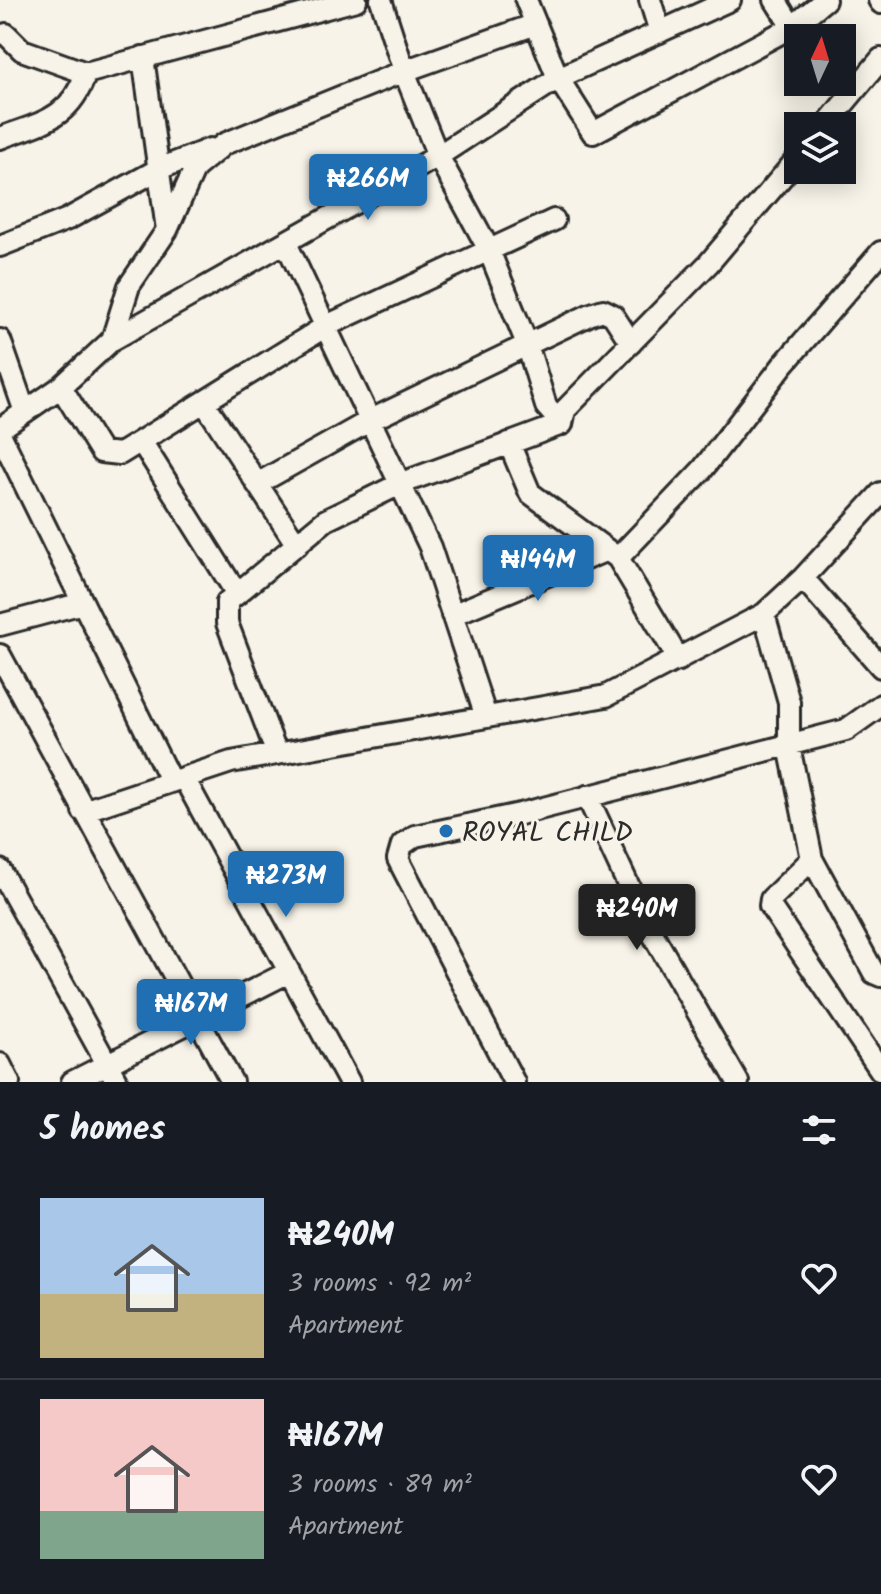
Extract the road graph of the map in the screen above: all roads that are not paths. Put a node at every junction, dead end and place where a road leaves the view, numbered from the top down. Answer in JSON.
{"nodes":[{"id":1,"x":356,"y":0,"type":"edge"},
{"id":2,"x":381,"y":0,"type":"edge"},
{"id":3,"x":526,"y":0,"type":"edge"},
{"id":4,"x":650,"y":0,"type":"edge"},
{"id":5,"x":730,"y":0,"type":"edge"},
{"id":6,"x":775,"y":0,"type":"edge"},
{"id":7,"x":825,"y":0,"type":"edge"},
{"id":8,"x":536,"y":24,"type":"junction"},
{"id":9,"x":790,"y":24,"type":"edge"},
{"id":10,"x":796,"y":24,"type":"edge"},
{"id":11,"x":2,"y":29,"type":"edge"},
{"id":12,"x":784,"y":31,"type":"edge"},
{"id":13,"x":660,"y":32,"type":"junction"},
{"id":14,"x":143,"y":57,"type":"junction"},
{"id":15,"x":881,"y":59,"type":"edge"},
{"id":16,"x":404,"y":71,"type":"junction"},
{"id":17,"x":86,"y":73,"type":"junction"},
{"id":18,"x":558,"y":78,"type":"junction"},
{"id":19,"x":837,"y":112,"type":"edge"},
{"id":20,"x":0,"y":138,"type":"edge"},
{"id":21,"x":224,"y":144,"type":"junction"},
{"id":22,"x":438,"y":156,"type":"junction"},
{"id":23,"x":159,"y":169,"type":"junction"},
{"id":24,"x":784,"y":175,"type":"edge"},
{"id":25,"x":554,"y":220,"type":"dead end"},
{"id":26,"x":167,"y":230,"type":"junction"},
{"id":27,"x":286,"y":243,"type":"junction"},
{"id":28,"x":0,"y":246,"type":"edge"},
{"id":29,"x":488,"y":248,"type":"junction"},
{"id":30,"x":881,"y":252,"type":"edge"},
{"id":31,"x":326,"y":326,"type":"junction"},
{"id":32,"x":0,"y":340,"type":"edge"},
{"id":33,"x":112,"y":340,"type":"junction"},
{"id":34,"x":631,"y":343,"type":"junction"},
{"id":35,"x":527,"y":344,"type":"junction"},
{"id":36,"x":61,"y":387,"type":"junction"},
{"id":37,"x":204,"y":402,"type":"junction"},
{"id":38,"x":25,"y":412,"type":"junction"},
{"id":39,"x":371,"y":420,"type":"junction"},
{"id":40,"x":562,"y":424,"type":"junction"},
{"id":41,"x":0,"y":432,"type":"edge"},
{"id":42,"x":141,"y":441,"type":"junction"},
{"id":43,"x":509,"y":443,"type":"junction"},
{"id":44,"x":402,"y":483,"type":"junction"},
{"id":45,"x":257,"y":484,"type":"junction"},
{"id":46,"x":881,"y":493,"type":"edge"},
{"id":47,"x":297,"y":545,"type":"junction"},
{"id":48,"x":613,"y":554,"type":"junction"},
{"id":49,"x":803,"y":578,"type":"junction"},
{"id":50,"x":237,"y":594,"type":"junction"},
{"id":51,"x":83,"y":603,"type":"junction"},
{"id":52,"x":764,"y":614,"type":"junction"},
{"id":53,"x":452,"y":615,"type":"junction"},
{"id":54,"x":0,"y":625,"type":"edge"},
{"id":55,"x":0,"y":655,"type":"edge"},
{"id":56,"x":679,"y":660,"type":"junction"},
{"id":57,"x":881,"y":667,"type":"edge"},
{"id":58,"x":881,"y":705,"type":"edge"},
{"id":59,"x":486,"y":717,"type":"junction"},
{"id":60,"x":789,"y":746,"type":"junction"},
{"id":61,"x":277,"y":754,"type":"junction"},
{"id":62,"x":177,"y":780,"type":"junction"},
{"id":63,"x":587,"y":796,"type":"junction"},
{"id":64,"x":83,"y":811,"type":"junction"},
{"id":65,"x":812,"y":859,"type":"junction"},
{"id":66,"x":0,"y":870,"type":"edge"},
{"id":67,"x":289,"y":972,"type":"junction"},
{"id":68,"x":881,"y":976,"type":"edge"},
{"id":69,"x":197,"y":1019,"type":"junction"},
{"id":70,"x":0,"y":1064,"type":"edge"},
{"id":71,"x":881,"y":1071,"type":"edge"},
{"id":72,"x":112,"y":1073,"type":"edge"},
{"id":73,"x":9,"y":1082,"type":"edge"},
{"id":74,"x":72,"y":1082,"type":"edge"},
{"id":75,"x":232,"y":1082,"type":"edge"},
{"id":76,"x":349,"y":1082,"type":"edge"},
{"id":77,"x":514,"y":1082,"type":"edge"},
{"id":78,"x":738,"y":1082,"type":"edge"}],
"edges":[{"from":1,"to":14,"type":"street"},
{"from":2,"to":16,"type":"street"},
{"from":3,"to":8,"type":"street"},
{"from":4,"to":13,"type":"street"},
{"from":5,"to":13,"type":"street"},
{"from":6,"to":9,"type":"street"},
{"from":7,"to":10,"type":"street"},
{"from":8,"to":16,"type":"street"},
{"from":8,"to":18,"type":"street"},
{"from":11,"to":17,"type":"street"},
{"from":12,"to":18,"type":"street"},
{"from":13,"to":18,"type":"street"},
{"from":14,"to":17,"type":"street"},
{"from":14,"to":23,"type":"street"},
{"from":15,"to":19,"type":"street"},
{"from":16,"to":21,"type":"street"},
{"from":16,"to":22,"type":"street"},
{"from":17,"to":20,"type":"street"},
{"from":18,"to":22,"type":"street"},
{"from":21,"to":23,"type":"street"},
{"from":21,"to":26,"type":"street"},
{"from":22,"to":27,"type":"street"},
{"from":22,"to":29,"type":"street"},
{"from":23,"to":26,"type":"street"},
{"from":23,"to":28,"type":"street"},
{"from":24,"to":34,"type":"street"},
{"from":25,"to":29,"type":"street"},
{"from":26,"to":33,"type":"street"},
{"from":27,"to":31,"type":"street"},
{"from":27,"to":33,"type":"street"},
{"from":29,"to":31,"type":"street"},
{"from":29,"to":35,"type":"street"},
{"from":30,"to":48,"type":"street"},
{"from":31,"to":37,"type":"street"},
{"from":31,"to":39,"type":"street"},
{"from":32,"to":38,"type":"street"},
{"from":33,"to":36,"type":"street"},
{"from":34,"to":35,"type":"street"},
{"from":34,"to":40,"type":"street"},
{"from":35,"to":39,"type":"street"},
{"from":35,"to":40,"type":"street"},
{"from":36,"to":38,"type":"street"},
{"from":36,"to":42,"type":"street"},
{"from":37,"to":42,"type":"street"},
{"from":37,"to":45,"type":"street"},
{"from":38,"to":41,"type":"street"},
{"from":39,"to":44,"type":"street"},
{"from":39,"to":45,"type":"street"},
{"from":40,"to":43,"type":"street"},
{"from":41,"to":51,"type":"street"},
{"from":42,"to":50,"type":"street"},
{"from":43,"to":44,"type":"street"},
{"from":43,"to":48,"type":"street"},
{"from":44,"to":47,"type":"street"},
{"from":44,"to":53,"type":"street"},
{"from":45,"to":47,"type":"street"},
{"from":46,"to":49,"type":"street"},
{"from":47,"to":50,"type":"street"},
{"from":48,"to":53,"type":"street"},
{"from":48,"to":56,"type":"street"},
{"from":49,"to":52,"type":"street"},
{"from":49,"to":57,"type":"street"},
{"from":50,"to":61,"type":"street"},
{"from":51,"to":54,"type":"street"},
{"from":51,"to":62,"type":"street"},
{"from":52,"to":56,"type":"street"},
{"from":52,"to":60,"type":"street"},
{"from":53,"to":59,"type":"street"},
{"from":55,"to":64,"type":"street"},
{"from":56,"to":59,"type":"street"},
{"from":58,"to":60,"type":"street"},
{"from":59,"to":61,"type":"street"},
{"from":60,"to":63,"type":"street"},
{"from":60,"to":65,"type":"street"},
{"from":61,"to":62,"type":"street"},
{"from":62,"to":64,"type":"street"},
{"from":62,"to":67,"type":"street"},
{"from":63,"to":77,"type":"street"},
{"from":63,"to":78,"type":"street"},
{"from":64,"to":69,"type":"street"},
{"from":65,"to":68,"type":"street"},
{"from":65,"to":71,"type":"street"},
{"from":66,"to":72,"type":"street"},
{"from":67,"to":69,"type":"street"},
{"from":67,"to":76,"type":"street"},
{"from":69,"to":72,"type":"street"},
{"from":69,"to":75,"type":"street"},
{"from":70,"to":73,"type":"street"},
{"from":72,"to":74,"type":"street"}]}
